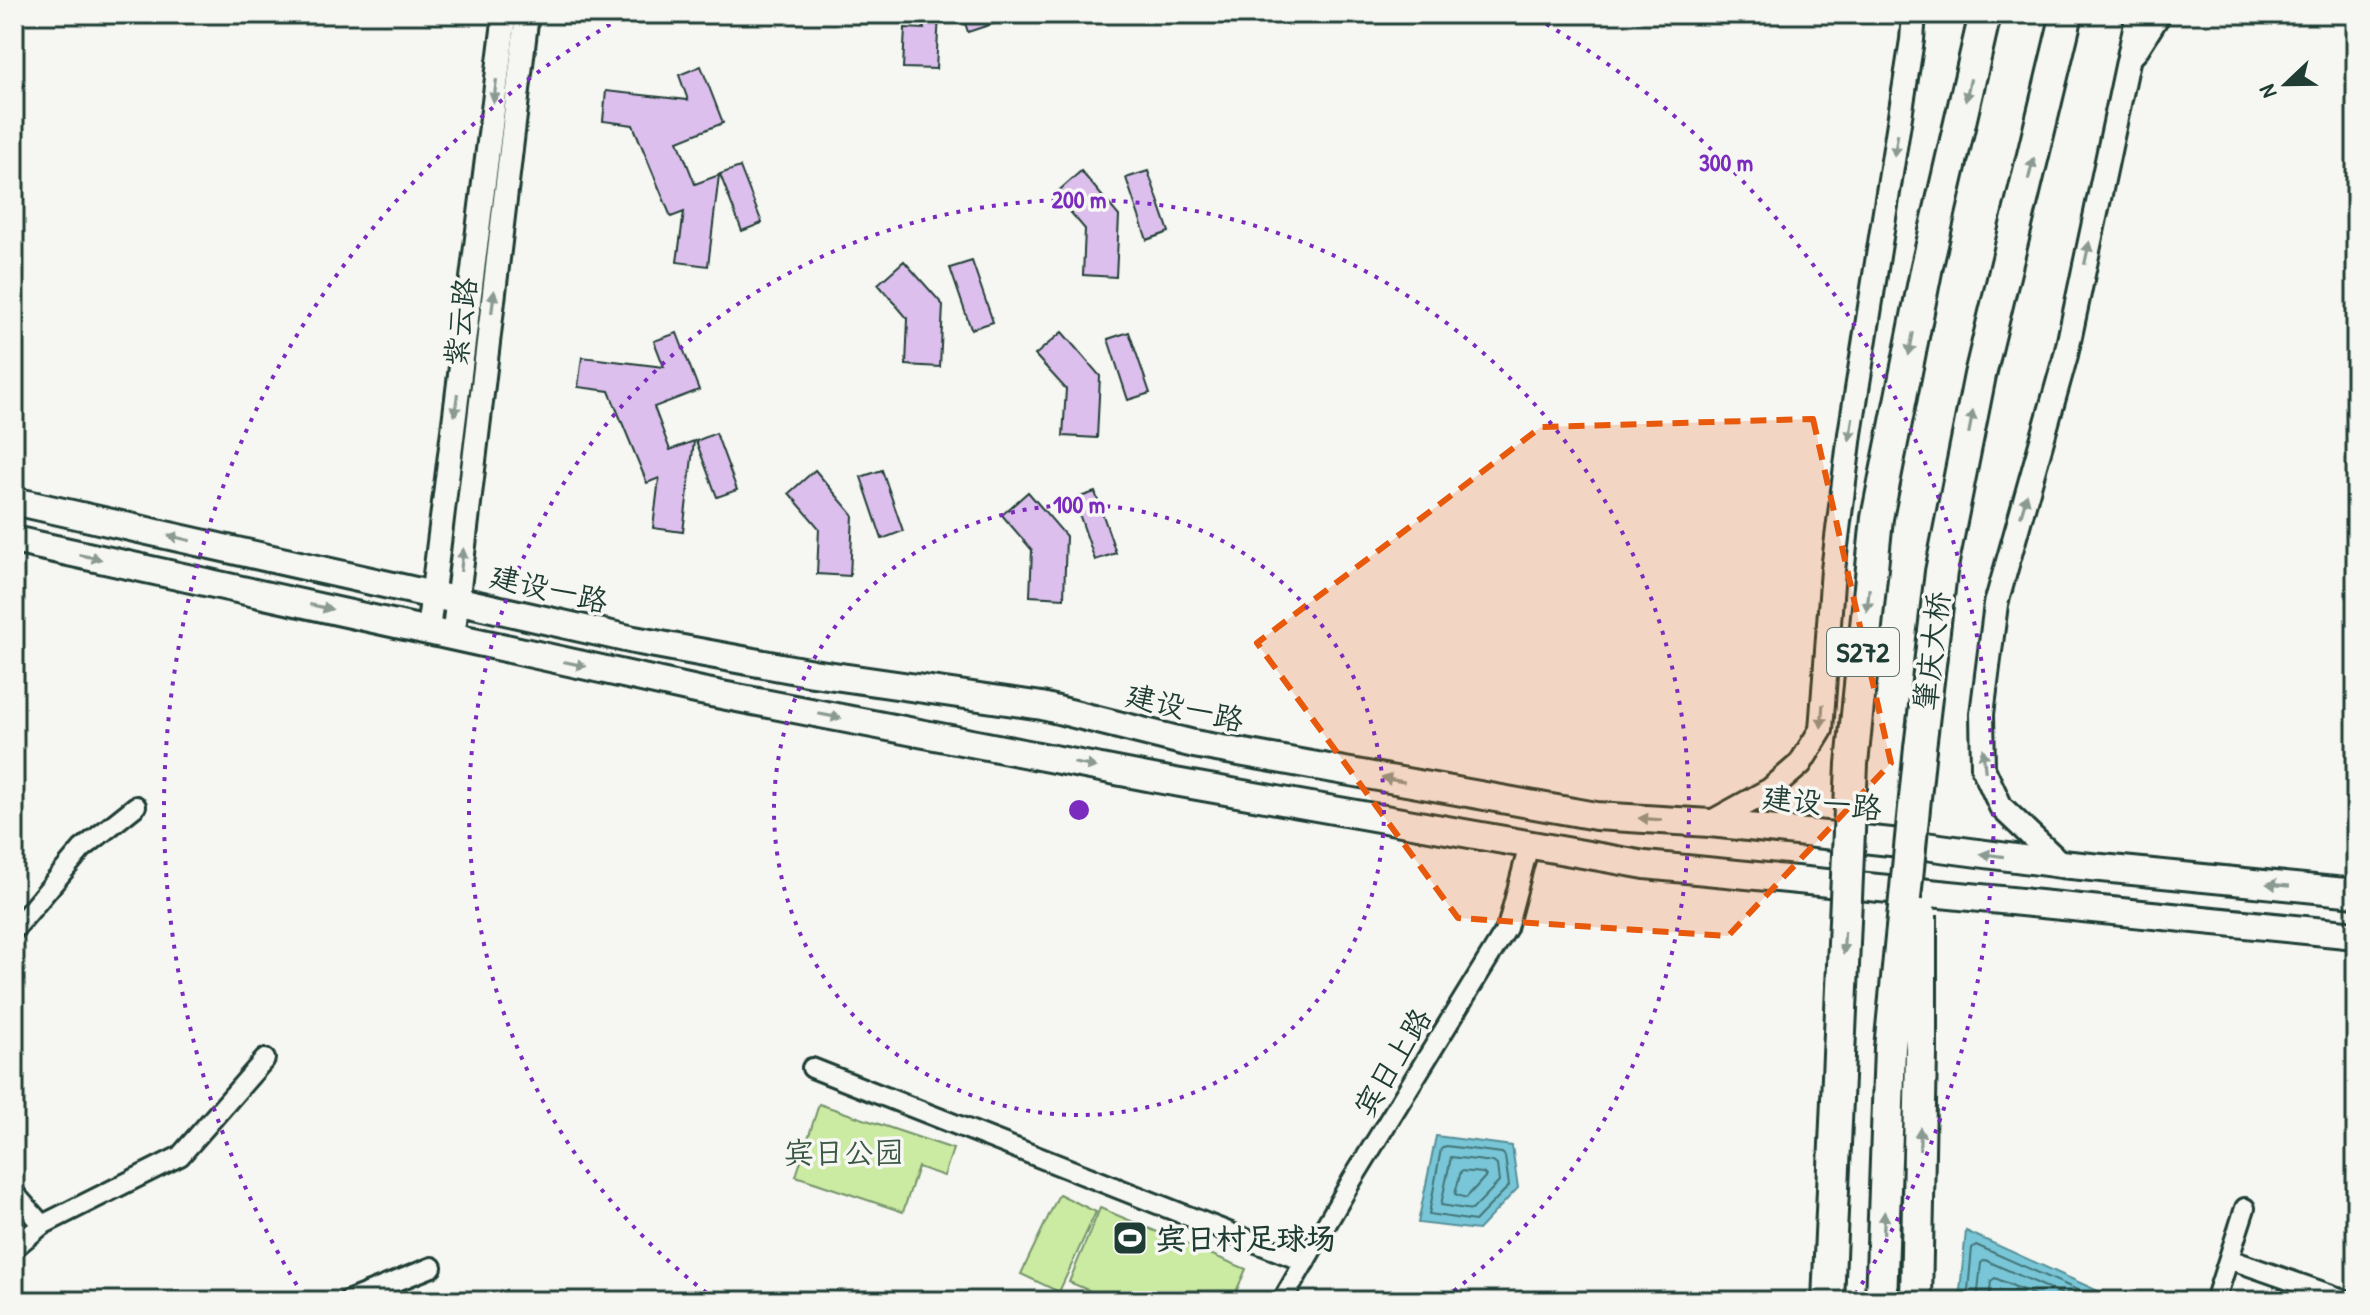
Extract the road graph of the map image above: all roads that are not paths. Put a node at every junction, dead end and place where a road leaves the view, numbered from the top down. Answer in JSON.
{"nodes":[{"id":1,"x":505,"y":14,"type":"edge"},
{"id":2,"x":527,"y":14,"type":"edge"},
{"id":3,"x":1914,"y":14,"type":"edge"},
{"id":4,"x":1922,"y":14,"type":"edge"},
{"id":5,"x":1985,"y":14,"type":"edge"},
{"id":6,"x":2067,"y":14,"type":"edge"},
{"id":7,"x":2138,"y":14,"type":"edge"},
{"id":8,"x":2159,"y":14,"type":"edge"},
{"id":9,"x":1912,"y":40,"type":"junction"},
{"id":10,"x":2126,"y":67,"type":"junction"},
{"id":11,"x":14,"y":501,"type":"edge"},
{"id":12,"x":14,"y":540,"type":"edge"},
{"id":13,"x":255,"y":555,"type":"junction"},
{"id":14,"x":245,"y":591,"type":"junction"},
{"id":15,"x":445,"y":598,"type":"junction"},
{"id":16,"x":440,"y":634,"type":"junction"},
{"id":17,"x":1920,"y":748,"type":"junction"},
{"id":18,"x":136,"y":806,"type":"dead end"},
{"id":19,"x":1710,"y":823,"type":"junction"},
{"id":20,"x":1529,"y":845,"type":"junction"},
{"id":21,"x":2061,"y":864,"type":"junction"},
{"id":22,"x":2356,"y":893,"type":"edge"},
{"id":23,"x":14,"y":930,"type":"edge"},
{"id":24,"x":2356,"y":935,"type":"edge"},
{"id":25,"x":265,"y":1059,"type":"dead end"},
{"id":26,"x":812,"y":1068,"type":"dead end"},
{"id":27,"x":14,"y":1193,"type":"edge"},
{"id":28,"x":2245,"y":1208,"type":"dead end"},
{"id":29,"x":42,"y":1225,"type":"junction"},
{"id":30,"x":14,"y":1248,"type":"edge"},
{"id":31,"x":2229,"y":1259,"type":"junction"},
{"id":32,"x":1305,"y":1262,"type":"junction"},
{"id":33,"x":432,"y":1267,"type":"dead end"},
{"id":34,"x":347,"y":1301,"type":"edge"},
{"id":35,"x":1282,"y":1301,"type":"edge"},
{"id":36,"x":1828,"y":1301,"type":"edge"},
{"id":37,"x":1881,"y":1301,"type":"edge"},
{"id":38,"x":1916,"y":1301,"type":"edge"},
{"id":39,"x":2215,"y":1301,"type":"edge"},
{"id":40,"x":2349,"y":1301,"type":"edge"}],
"edges":[{"from":1,"to":15,"type":"street","name":"紫云路","one_way":true},
{"from":15,"to":2,"type":"street","name":"紫云路","one_way":true},
{"from":3,"to":9,"type":"street"},
{"from":4,"to":9,"type":"street"},
{"from":5,"to":36,"type":"main road","number":"S272","one_way":true,"bridge":true},
{"from":17,"to":6,"type":"main road","name":"肇庆大桥","number":"S272","one_way":true},
{"from":7,"to":10,"type":"street"},
{"from":8,"to":10,"type":"street"},
{"from":9,"to":19,"type":"street","one_way":true},
{"from":21,"to":10,"type":"street","one_way":true},
{"from":13,"to":11,"type":"main road","name":"建设一路","one_way":true},
{"from":12,"to":14,"type":"main road","one_way":true},
{"from":13,"to":14,"type":"street"},
{"from":13,"to":15,"type":"main road","name":"建设一路"},
{"from":14,"to":16,"type":"main road","one_way":true},
{"from":15,"to":16,"type":"street","name":"紫云路"},
{"from":19,"to":15,"type":"main road","name":"建设一路","one_way":true},
{"from":16,"to":20,"type":"main road","one_way":true},
{"from":37,"to":17,"type":"main road","name":"肇庆大桥","number":"S272","one_way":true,"bridge":true},
{"from":38,"to":17,"type":"main road","one_way":true,"bridge":true},
{"from":18,"to":23,"type":"street"},
{"from":21,"to":19,"type":"main road","name":"建设一路","one_way":true},
{"from":20,"to":24,"type":"main road"},
{"from":20,"to":32,"type":"street","name":"宾日上路"},
{"from":22,"to":21,"type":"main road","name":"建设一路","one_way":true},
{"from":25,"to":29,"type":"street"},
{"from":26,"to":32,"type":"street"},
{"from":27,"to":29,"type":"street"},
{"from":28,"to":31,"type":"street"},
{"from":29,"to":30,"type":"street"},
{"from":31,"to":39,"type":"street"},
{"from":31,"to":40,"type":"street"},
{"from":32,"to":35,"type":"street","name":"宾日上路"},
{"from":33,"to":34,"type":"street"}]}
